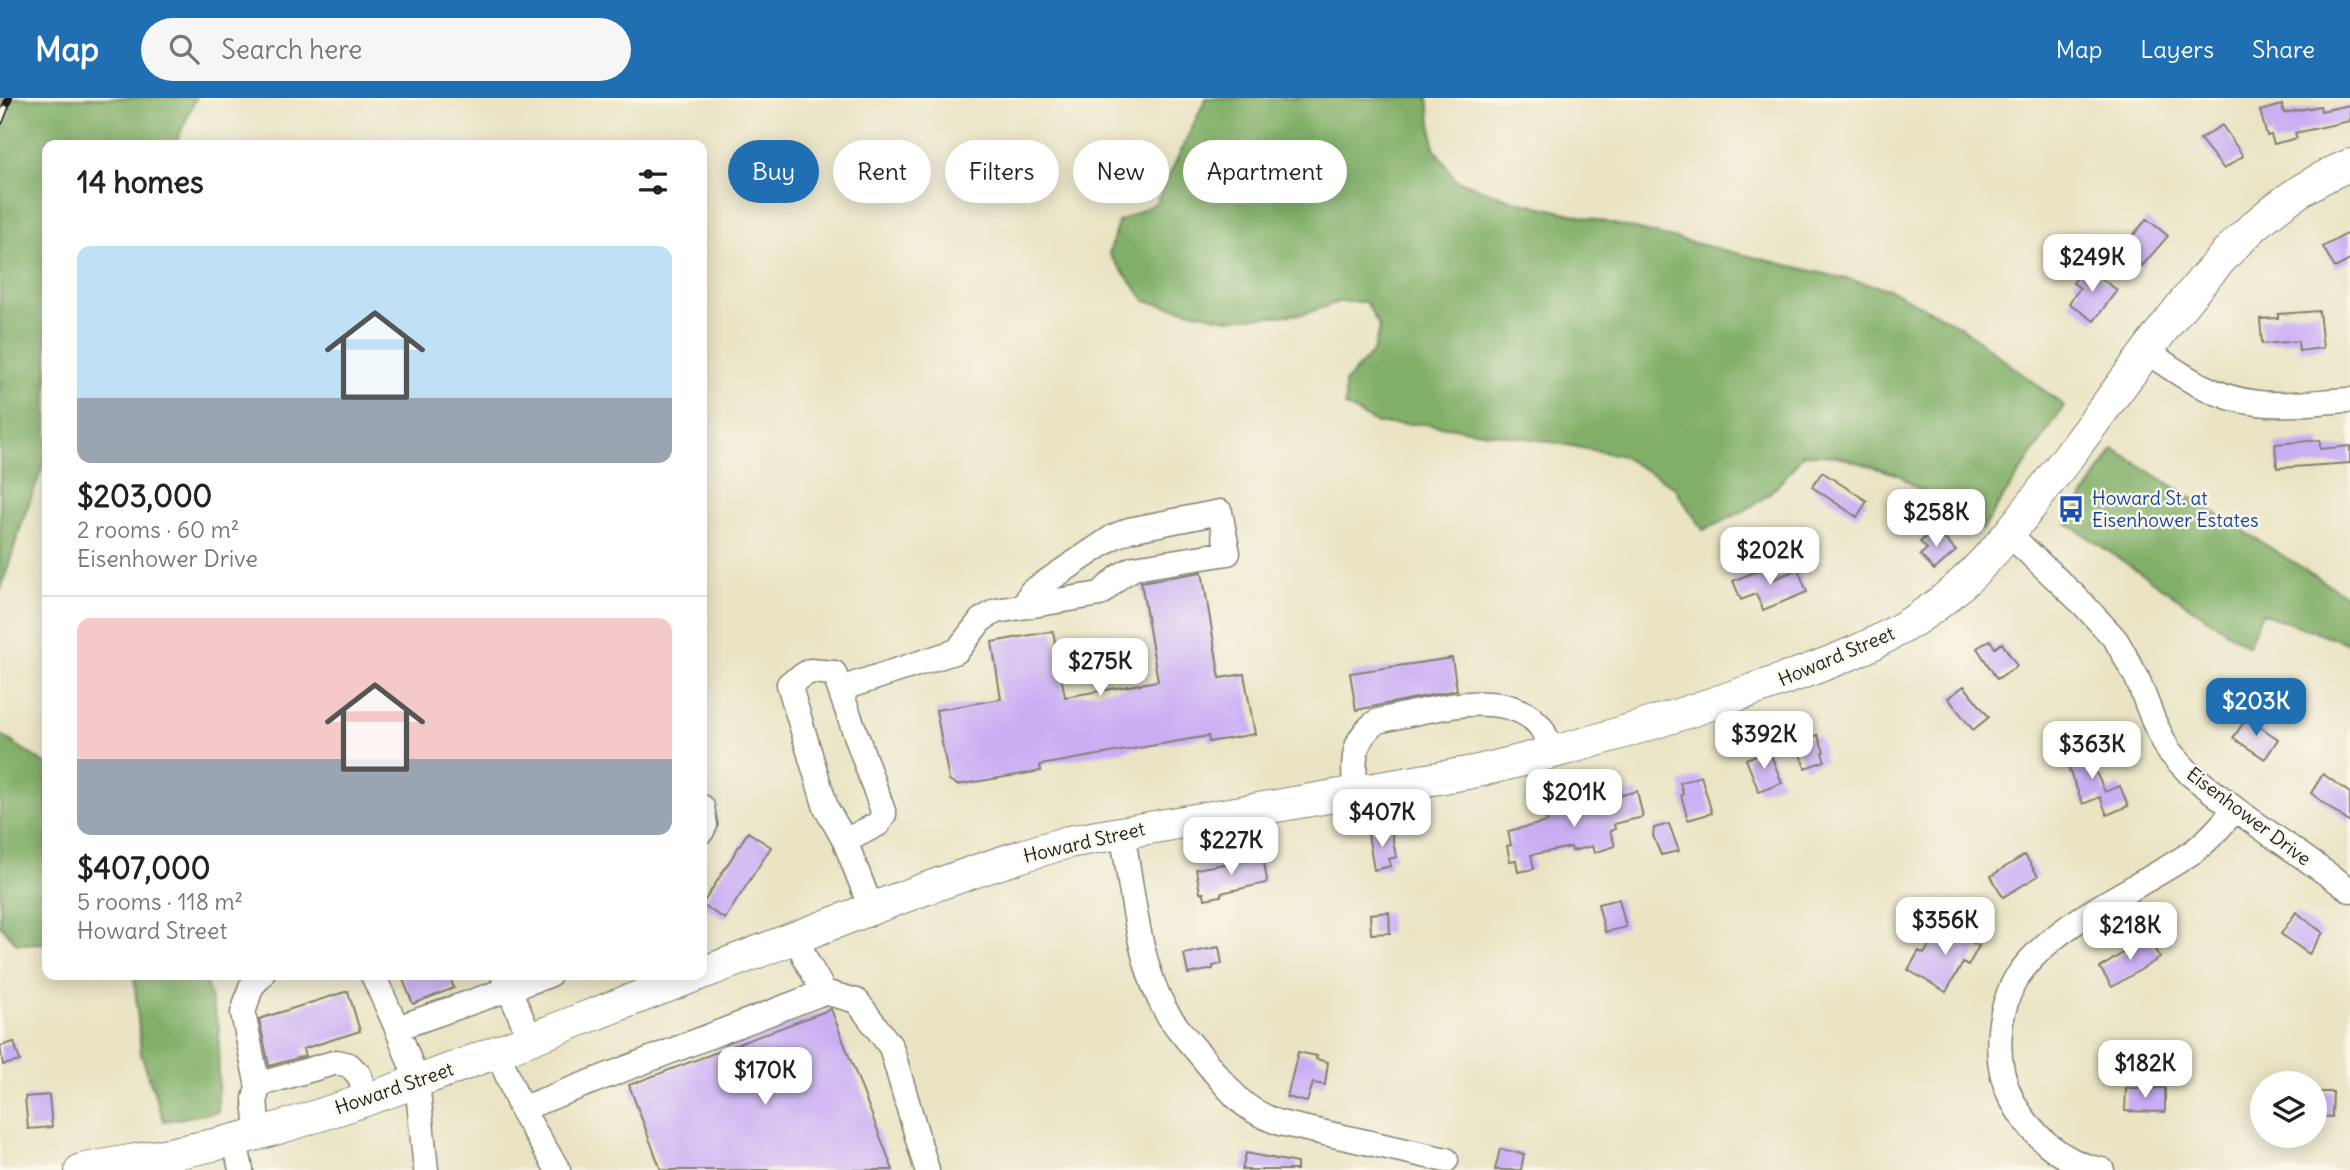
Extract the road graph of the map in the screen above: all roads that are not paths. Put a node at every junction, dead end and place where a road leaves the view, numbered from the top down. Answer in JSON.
{"nodes":[{"id":1,"x":2348,"y":166,"type":"edge"},
{"id":2,"x":2147,"y":351,"type":"junction"},
{"id":3,"x":2350,"y":400,"type":"edge"},
{"id":4,"x":2009,"y":534,"type":"junction"},
{"id":5,"x":1112,"y":537,"type":"junction"},
{"id":6,"x":1120,"y":576,"type":"junction"},
{"id":7,"x":1025,"y":606,"type":"junction"},
{"id":8,"x":841,"y":689,"type":"junction"},
{"id":9,"x":1554,"y":754,"type":"junction"},
{"id":10,"x":1355,"y":792,"type":"junction"},
{"id":11,"x":2235,"y":810,"type":"junction"},
{"id":12,"x":1122,"y":831,"type":"junction"},
{"id":13,"x":845,"y":841,"type":"junction"},
{"id":14,"x":2350,"y":890,"type":"edge"},
{"id":15,"x":871,"y":908,"type":"junction"},
{"id":16,"x":797,"y":937,"type":"junction"},
{"id":17,"x":707,"y":970,"type":"edge"},
{"id":18,"x":258,"y":980,"type":"edge"},
{"id":19,"x":375,"y":980,"type":"edge"},
{"id":20,"x":668,"y":980,"type":"edge"},
{"id":21,"x":506,"y":982,"type":"edge"},
{"id":22,"x":648,"y":984,"type":"edge"},
{"id":23,"x":824,"y":992,"type":"junction"},
{"id":24,"x":397,"y":1028,"type":"junction"},
{"id":25,"x":530,"y":1038,"type":"junction"},
{"id":26,"x":496,"y":1050,"type":"junction"},
{"id":27,"x":417,"y":1081,"type":"junction"},
{"id":28,"x":258,"y":1087,"type":"junction"},
{"id":29,"x":367,"y":1098,"type":"junction"},
{"id":30,"x":521,"y":1109,"type":"junction"},
{"id":31,"x":245,"y":1148,"type":"edge"},
{"id":32,"x":1446,"y":1160,"type":"dead end"},
{"id":33,"x":81,"y":1170,"type":"edge"},
{"id":34,"x":426,"y":1170,"type":"edge"},
{"id":35,"x":558,"y":1170,"type":"edge"},
{"id":36,"x":927,"y":1170,"type":"edge"},
{"id":37,"x":2102,"y":1170,"type":"edge"}],
"edges":[{"from":1,"to":2,"type":"main road","name":"Howard Street"},
{"from":2,"to":3,"type":"street"},
{"from":2,"to":4,"type":"main road","name":"Howard Street"},
{"from":4,"to":9,"type":"main road","name":"Howard Street"},
{"from":4,"to":11,"type":"street","name":"Eisenhower Drive"},
{"from":5,"to":6,"type":"street"},
{"from":5,"to":6,"type":"street"},
{"from":5,"to":7,"type":"street"},
{"from":6,"to":7,"type":"street"},
{"from":7,"to":8,"type":"street"},
{"from":8,"to":13,"type":"street"},
{"from":8,"to":13,"type":"street"},
{"from":9,"to":10,"type":"main road","name":"Howard Street"},
{"from":9,"to":10,"type":"street"},
{"from":10,"to":12,"type":"main road","name":"Howard Street"},
{"from":11,"to":14,"type":"street","name":"Eisenhower Drive"},
{"from":11,"to":37,"type":"street"},
{"from":12,"to":15,"type":"main road","name":"Howard Street"},
{"from":12,"to":32,"type":"street"},
{"from":13,"to":15,"type":"street"},
{"from":15,"to":16,"type":"main road","name":"Howard Street"},
{"from":16,"to":17,"type":"main road","name":"Howard Street"},
{"from":16,"to":23,"type":"street"},
{"from":18,"to":28,"type":"street"},
{"from":19,"to":24,"type":"street"},
{"from":20,"to":22,"type":"main road","name":"Howard Street"},
{"from":21,"to":24,"type":"street"},
{"from":21,"to":25,"type":"street"},
{"from":22,"to":25,"type":"main road","name":"Howard Street"},
{"from":23,"to":30,"type":"street"},
{"from":23,"to":36,"type":"street"},
{"from":24,"to":27,"type":"street"},
{"from":25,"to":26,"type":"main road","name":"Howard Street"},
{"from":26,"to":27,"type":"main road","name":"Howard Street"},
{"from":26,"to":30,"type":"street"},
{"from":27,"to":29,"type":"main road","name":"Howard Street"},
{"from":27,"to":34,"type":"street"},
{"from":28,"to":29,"type":"street"},
{"from":28,"to":31,"type":"street"},
{"from":29,"to":31,"type":"main road","name":"Howard Street"},
{"from":30,"to":35,"type":"street"},
{"from":31,"to":33,"type":"main road","name":"Howard Street"}]}
